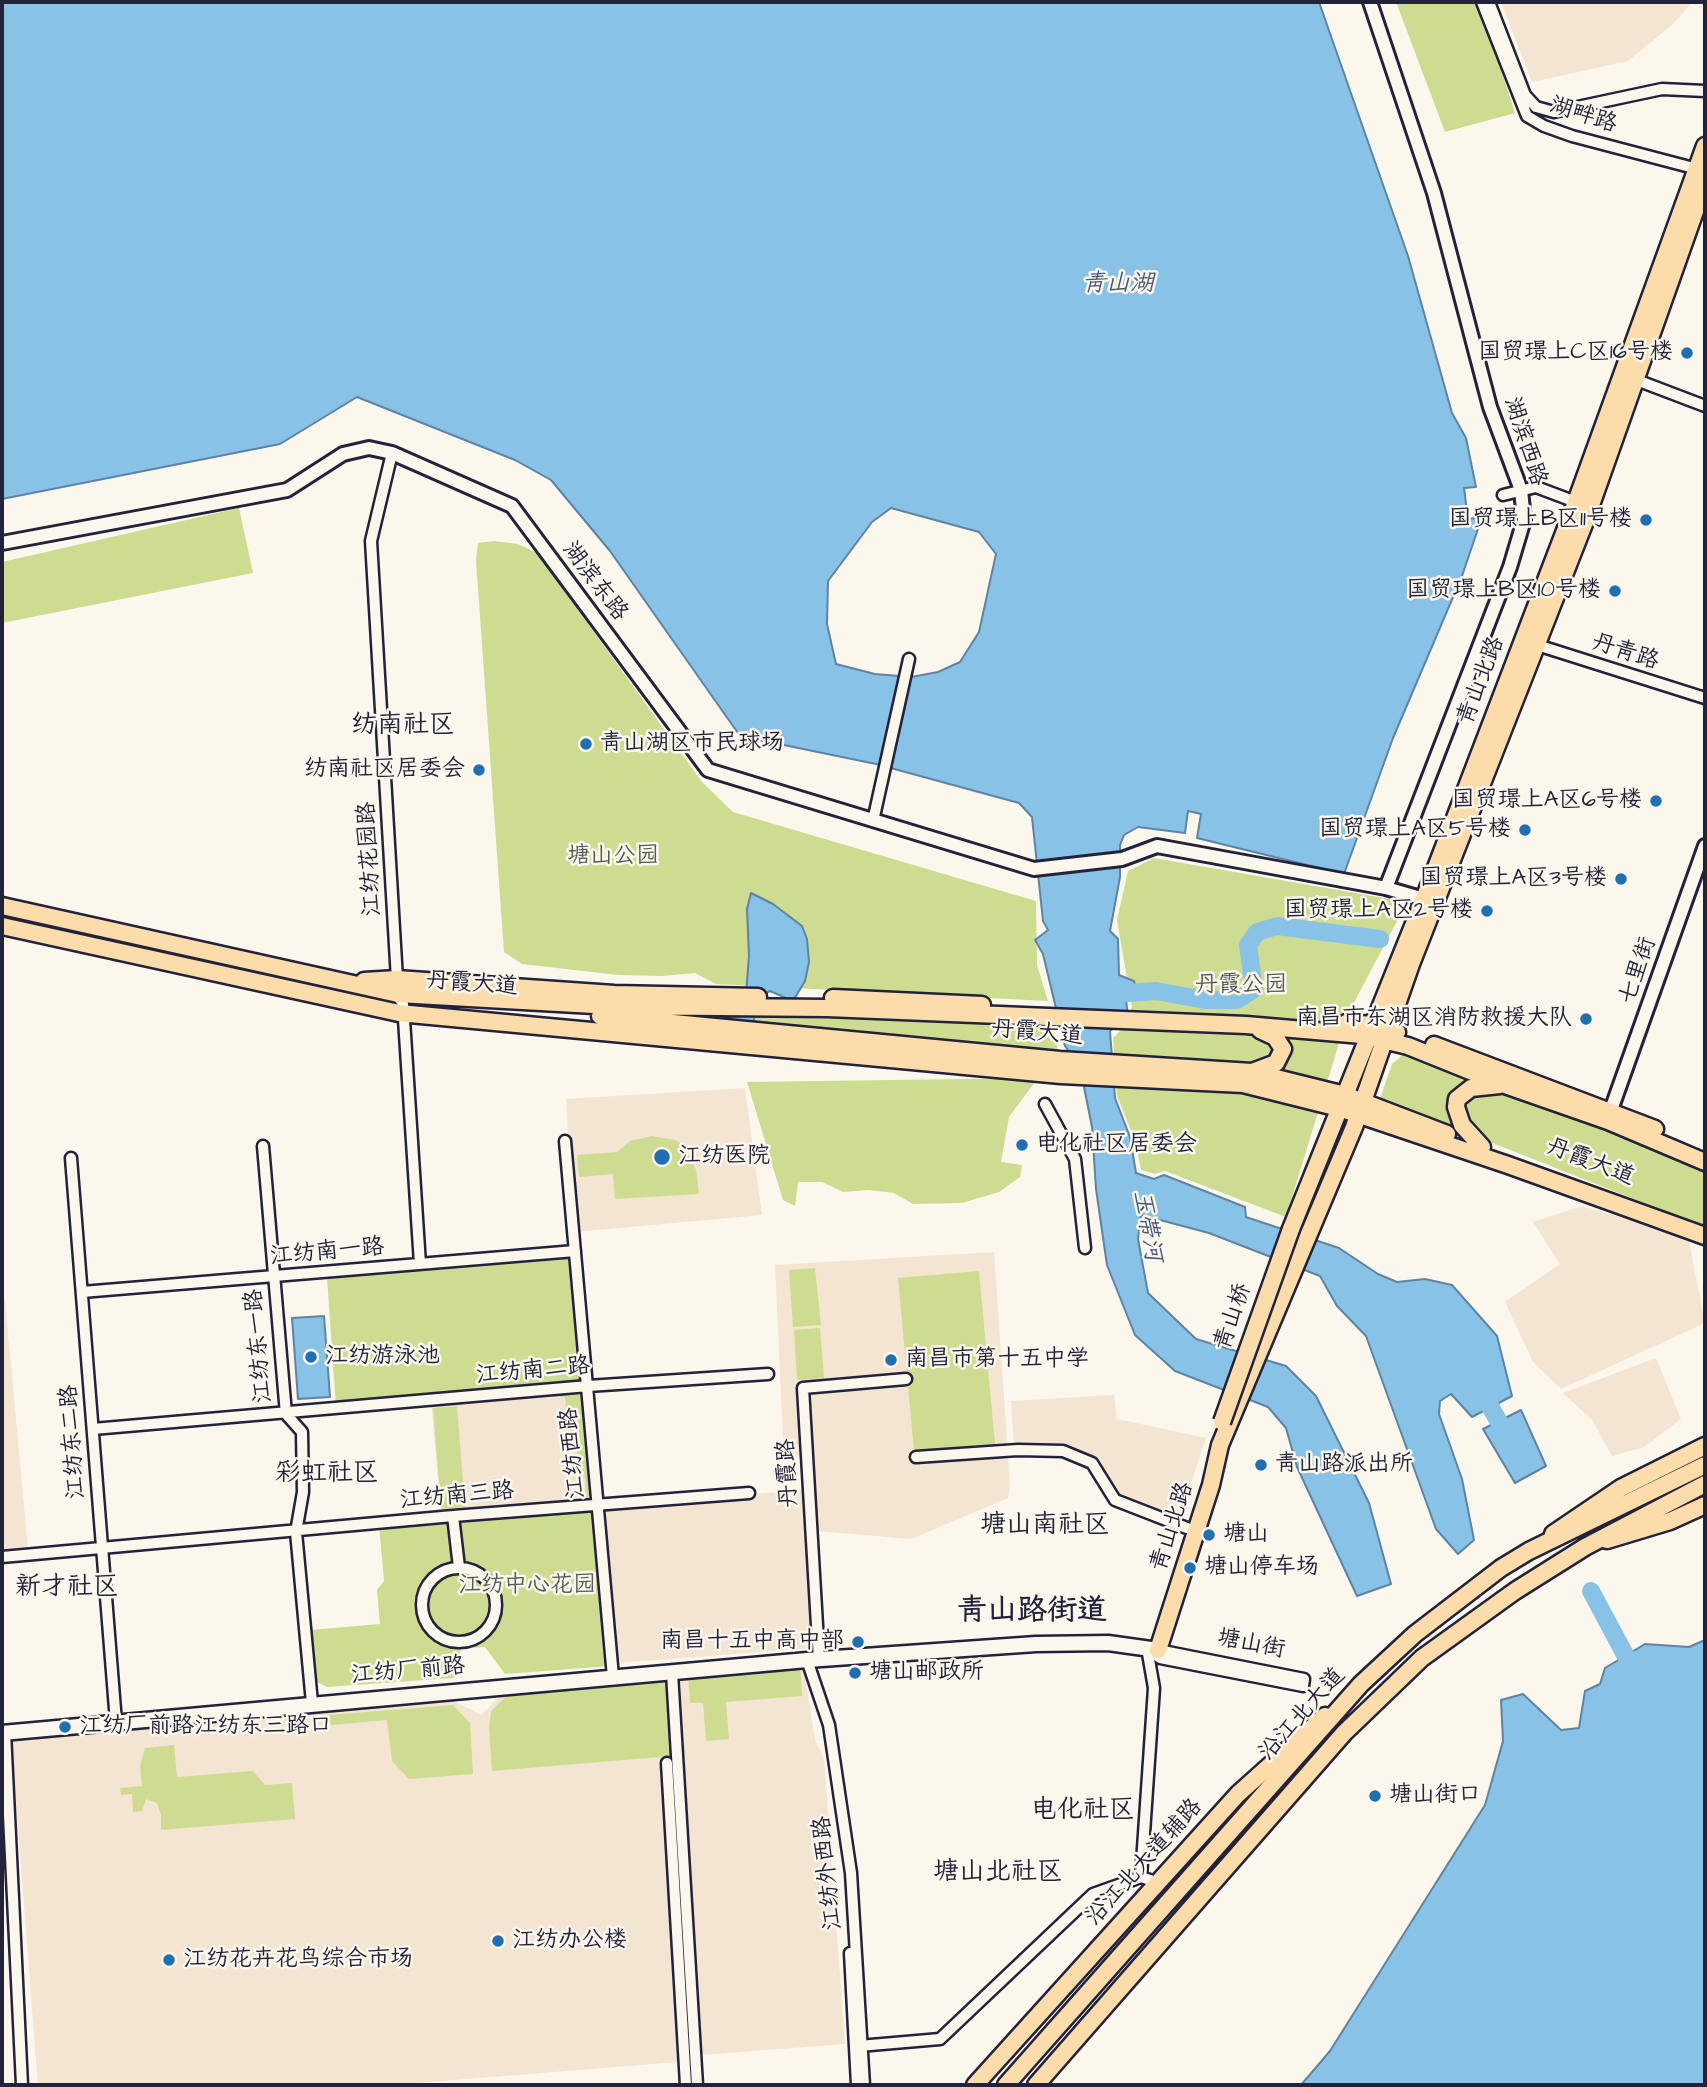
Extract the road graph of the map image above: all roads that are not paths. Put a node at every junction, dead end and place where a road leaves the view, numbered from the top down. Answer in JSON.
{"nodes":[{"id":1,"x":1370,"y":2,"type":"edge"},
{"id":2,"x":1482,"y":2,"type":"edge"},
{"id":3,"x":1489,"y":2,"type":"edge"},
{"id":4,"x":1705,"y":91,"type":"edge"},
{"id":5,"x":1705,"y":145,"type":"edge"},
{"id":6,"x":1702,"y":174,"type":"edge"},
{"id":7,"x":1701,"y":211,"type":"edge"},
{"id":8,"x":1634,"y":379,"type":"junction"},
{"id":9,"x":1705,"y":406,"type":"edge"},
{"id":10,"x":392,"y":453,"type":"junction"},
{"id":11,"x":1521,"y":491,"type":"junction"},
{"id":12,"x":1503,"y":495,"type":"dead end"},
{"id":13,"x":1576,"y":502,"type":"junction"},
{"id":14,"x":2,"y":543,"type":"edge"},
{"id":15,"x":1534,"y":644,"type":"junction"},
{"id":16,"x":909,"y":659,"type":"dead end"},
{"id":17,"x":1705,"y":698,"type":"edge"},
{"id":18,"x":873,"y":821,"type":"junction"},
{"id":19,"x":1705,"y":846,"type":"edge"},
{"id":20,"x":1386,"y":888,"type":"junction"},
{"id":21,"x":1429,"y":900,"type":"junction"},
{"id":22,"x":2,"y":906,"type":"edge"},
{"id":23,"x":2,"y":926,"type":"edge"},
{"id":24,"x":1395,"y":989,"type":"junction"},
{"id":25,"x":400,"y":998,"type":"junction"},
{"id":26,"x":1127,"y":1018,"type":"junction"},
{"id":27,"x":1340,"y":1023,"type":"junction"},
{"id":28,"x":1246,"y":1025,"type":"junction"},
{"id":29,"x":1379,"y":1033,"type":"junction"},
{"id":30,"x":1425,"y":1042,"type":"junction"},
{"id":31,"x":1136,"y":1071,"type":"junction"},
{"id":32,"x":1252,"y":1072,"type":"junction"},
{"id":33,"x":1506,"y":1085,"type":"junction"},
{"id":34,"x":1279,"y":1093,"type":"junction"},
{"id":35,"x":1342,"y":1102,"type":"junction"},
{"id":36,"x":1045,"y":1104,"type":"dead end"},
{"id":37,"x":1361,"y":1108,"type":"junction"},
{"id":38,"x":1611,"y":1110,"type":"junction"},
{"id":39,"x":1420,"y":1135,"type":"junction"},
{"id":40,"x":565,"y":1141,"type":"dead end"},
{"id":41,"x":263,"y":1146,"type":"dead end"},
{"id":42,"x":1326,"y":1146,"type":"junction"},
{"id":43,"x":1482,"y":1147,"type":"junction"},
{"id":44,"x":1705,"y":1151,"type":"edge"},
{"id":45,"x":1344,"y":1152,"type":"junction"},
{"id":46,"x":71,"y":1158,"type":"dead end"},
{"id":47,"x":1705,"y":1162,"type":"edge"},
{"id":48,"x":1291,"y":1229,"type":"joint"},
{"id":49,"x":1705,"y":1230,"type":"edge"},
{"id":50,"x":1310,"y":1234,"type":"joint"},
{"id":51,"x":1705,"y":1236,"type":"edge"},
{"id":52,"x":1085,"y":1248,"type":"dead end"},
{"id":53,"x":575,"y":1251,"type":"junction"},
{"id":54,"x":420,"y":1264,"type":"junction"},
{"id":55,"x":273,"y":1277,"type":"junction"},
{"id":56,"x":82,"y":1292,"type":"junction"},
{"id":57,"x":768,"y":1374,"type":"dead end"},
{"id":58,"x":906,"y":1379,"type":"dead end"},
{"id":59,"x":588,"y":1386,"type":"junction"},
{"id":60,"x":286,"y":1414,"type":"junction"},
{"id":61,"x":1227,"y":1420,"type":"junction"},
{"id":62,"x":93,"y":1429,"type":"junction"},
{"id":63,"x":1705,"y":1446,"type":"edge"},
{"id":64,"x":916,"y":1457,"type":"dead end"},
{"id":65,"x":1705,"y":1465,"type":"edge"},
{"id":66,"x":1705,"y":1484,"type":"edge"},
{"id":67,"x":749,"y":1493,"type":"dead end"},
{"id":68,"x":598,"y":1504,"type":"junction"},
{"id":69,"x":1705,"y":1505,"type":"edge"},
{"id":70,"x":453,"y":1516,"type":"junction"},
{"id":71,"x":1187,"y":1528,"type":"junction"},
{"id":72,"x":296,"y":1532,"type":"junction"},
{"id":73,"x":1585,"y":1547,"type":"junction"},
{"id":74,"x":102,"y":1549,"type":"junction"},
{"id":75,"x":1529,"y":1550,"type":"junction"},
{"id":76,"x":2,"y":1558,"type":"edge"},
{"id":77,"x":459,"y":1567,"type":"junction"},
{"id":78,"x":1152,"y":1649,"type":"junction"},
{"id":79,"x":809,"y":1660,"type":"junction"},
{"id":80,"x":673,"y":1673,"type":"junction"},
{"id":81,"x":612,"y":1677,"type":"junction"},
{"id":82,"x":1361,"y":1684,"type":"junction"},
{"id":83,"x":312,"y":1703,"type":"junction"},
{"id":84,"x":116,"y":1722,"type":"junction"},
{"id":85,"x":3,"y":1733,"type":"edge"},
{"id":86,"x":667,"y":1763,"type":"dead end"},
{"id":87,"x":1141,"y":1877,"type":"junction"},
{"id":88,"x":1158,"y":1883,"type":"junction"},
{"id":89,"x":859,"y":2046,"type":"junction"},
{"id":90,"x":22,"y":2085,"type":"edge"},
{"id":91,"x":686,"y":2085,"type":"edge"},
{"id":92,"x":697,"y":2085,"type":"edge"},
{"id":93,"x":858,"y":2085,"type":"edge"},
{"id":94,"x":864,"y":2085,"type":"edge"},
{"id":95,"x":975,"y":2085,"type":"edge"},
{"id":96,"x":1006,"y":2085,"type":"edge"},
{"id":97,"x":1036,"y":2085,"type":"edge"}],
"edges":[{"from":1,"to":11,"type":"street","name":"湖滨西路"},
{"from":2,"to":6,"type":"street","name":"湖畔路"},
{"from":3,"to":4,"type":"street","name":"湖畔路"},
{"from":5,"to":6,"type":"main road","name":"青山北路"},
{"from":6,"to":7,"type":"main road","name":"青山北路"},
{"from":6,"to":13,"type":"main road","name":"青山北路"},
{"from":7,"to":8,"type":"main road","name":"青山北路"},
{"from":8,"to":9,"type":"street"},
{"from":8,"to":15,"type":"main road","name":"青山北路"},
{"from":10,"to":14,"type":"street","name":"湖滨东路"},
{"from":10,"to":18,"type":"street","name":"湖滨东路"},
{"from":10,"to":25,"type":"street","name":"江纺花园路"},
{"from":11,"to":12,"type":"street"},
{"from":11,"to":13,"type":"street"},
{"from":11,"to":20,"type":"street","name":"湖滨西路"},
{"from":13,"to":21,"type":"main road","name":"青山北路"},
{"from":15,"to":17,"type":"street","name":"丹青路"},
{"from":15,"to":21,"type":"main road","name":"青山北路"},
{"from":16,"to":18,"type":"street"},
{"from":18,"to":20,"type":"street","name":"湖滨东路"},
{"from":19,"to":38,"type":"street","name":"七里街"},
{"from":20,"to":21,"type":"street"},
{"from":21,"to":24,"type":"main road","name":"青山北路"},
{"from":22,"to":25,"type":"main road","name":"丹霞大道"},
{"from":23,"to":25,"type":"main road","name":"丹霞大道"},
{"from":24,"to":27,"type":"main road"},
{"from":24,"to":29,"type":"main road","name":"青山北路"},
{"from":24,"to":30,"type":"main road"},
{"from":25,"to":26,"type":"main road","name":"丹霞大道"},
{"from":25,"to":31,"type":"main road","name":"丹霞大道"},
{"from":25,"to":54,"type":"street","name":"江纺花园路"},
{"from":26,"to":27,"type":"main road","name":"丹霞大道"},
{"from":26,"to":28,"type":"main road","name":"丹霞大道"},
{"from":27,"to":29,"type":"main road","name":"丹霞大道"},
{"from":28,"to":29,"type":"main road","name":"丹霞大道"},
{"from":28,"to":32,"type":"main road"},
{"from":29,"to":30,"type":"main road","name":"丹霞大道"},
{"from":29,"to":33,"type":"main road","name":"丹霞大道"},
{"from":29,"to":35,"type":"main road","name":"青山北路"},
{"from":29,"to":37,"type":"main road","name":"青山北路"},
{"from":30,"to":38,"type":"main road","name":"丹霞大道"},
{"from":31,"to":32,"type":"main road","name":"丹霞大道"},
{"from":31,"to":34,"type":"main road","name":"丹霞大道"},
{"from":32,"to":35,"type":"main road","name":"丹霞大道"},
{"from":33,"to":43,"type":"main road"},
{"from":33,"to":47,"type":"main road","name":"丹霞大道"},
{"from":34,"to":35,"type":"main road","name":"丹霞大道"},
{"from":34,"to":42,"type":"main road"},
{"from":35,"to":37,"type":"main road","name":"丹霞大道"},
{"from":35,"to":42,"type":"main road","name":"青山北路"},
{"from":36,"to":52,"type":"street"},
{"from":37,"to":39,"type":"main road","name":"丹霞大道"},
{"from":37,"to":43,"type":"main road","name":"丹霞大道"},
{"from":37,"to":45,"type":"main road","name":"青山北路"},
{"from":38,"to":44,"type":"main road","name":"丹霞大道"},
{"from":39,"to":45,"type":"main road"},
{"from":39,"to":51,"type":"main road","name":"丹霞大道"},
{"from":40,"to":53,"type":"street","name":"江纺西路"},
{"from":41,"to":55,"type":"street","name":"江纺东一路"},
{"from":42,"to":48,"type":"main road","name":"青山北路"},
{"from":43,"to":49,"type":"main road","name":"丹霞大道"},
{"from":45,"to":50,"type":"main road","name":"青山北路"},
{"from":46,"to":56,"type":"street","name":"江纺东二路"},
{"from":48,"to":61,"type":"main road","name":"青山桥","bridge":true},
{"from":50,"to":61,"type":"main road","name":"青山桥"},
{"from":53,"to":54,"type":"street","name":"江纺南一路"},
{"from":53,"to":59,"type":"street","name":"江纺西路"},
{"from":54,"to":55,"type":"street","name":"江纺南一路"},
{"from":55,"to":56,"type":"street","name":"江纺南一路"},
{"from":55,"to":60,"type":"street","name":"江纺东一路"},
{"from":56,"to":62,"type":"street","name":"江纺东二路"},
{"from":57,"to":59,"type":"street","name":"江纺南二路"},
{"from":58,"to":79,"type":"street","name":"丹霞路"},
{"from":59,"to":60,"type":"street","name":"江纺南二路"},
{"from":59,"to":68,"type":"street","name":"江纺西路"},
{"from":60,"to":62,"type":"street","name":"江纺南二路"},
{"from":60,"to":72,"type":"street","name":"江纺东一路"},
{"from":61,"to":71,"type":"main road","name":"青山北路"},
{"from":61,"to":78,"type":"main road","name":"青山北路"},
{"from":62,"to":74,"type":"street","name":"江纺东二路"},
{"from":63,"to":75,"type":"main road"},
{"from":64,"to":71,"type":"street"},
{"from":65,"to":75,"type":"main road","name":"沿江北大道"},
{"from":66,"to":73,"type":"main road","name":"沿江北大道"},
{"from":67,"to":68,"type":"street","name":"江纺南三路"},
{"from":68,"to":70,"type":"street","name":"江纺南三路"},
{"from":68,"to":81,"type":"street","name":"江纺西路"},
{"from":69,"to":73,"type":"main road"},
{"from":70,"to":72,"type":"street","name":"江纺南三路"},
{"from":70,"to":77,"type":"street"},
{"from":71,"to":78,"type":"main road","name":"青山北路"},
{"from":72,"to":74,"type":"street","name":"江纺南三路"},
{"from":72,"to":83,"type":"street","name":"江纺东一路"},
{"from":73,"to":97,"type":"main road","name":"沿江北大道"},
{"from":74,"to":76,"type":"street","name":"江纺南三路"},
{"from":74,"to":84,"type":"street","name":"江纺东二路"},
{"from":75,"to":82,"type":"main road","name":"沿江北大道"},
{"from":77,"to":77,"type":"street"},
{"from":78,"to":78,"type":"street","name":"塘山街"},
{"from":78,"to":79,"type":"main road","name":"塘山街"},
{"from":78,"to":87,"type":"street"},
{"from":79,"to":80,"type":"main road","name":"江纺厂前路"},
{"from":79,"to":89,"type":"street","name":"江纺外西路"},
{"from":80,"to":81,"type":"main road","name":"江纺厂前路"},
{"from":80,"to":92,"type":"street"},
{"from":81,"to":83,"type":"main road","name":"江纺厂前路"},
{"from":82,"to":88,"type":"main road","name":"沿江北大道辅路"},
{"from":82,"to":96,"type":"main road","name":"沿江北大道"},
{"from":83,"to":84,"type":"main road","name":"江纺厂前路"},
{"from":84,"to":85,"type":"main road","name":"江纺厂前路"},
{"from":85,"to":90,"type":"street"},
{"from":86,"to":91,"type":"street"},
{"from":87,"to":88,"type":"street"},
{"from":87,"to":89,"type":"street"},
{"from":88,"to":95,"type":"main road","name":"沿江北大道辅路"},
{"from":89,"to":93,"type":"street","name":"江纺外西路"},
{"from":89,"to":94,"type":"street","name":"江纺外西路"}]}
